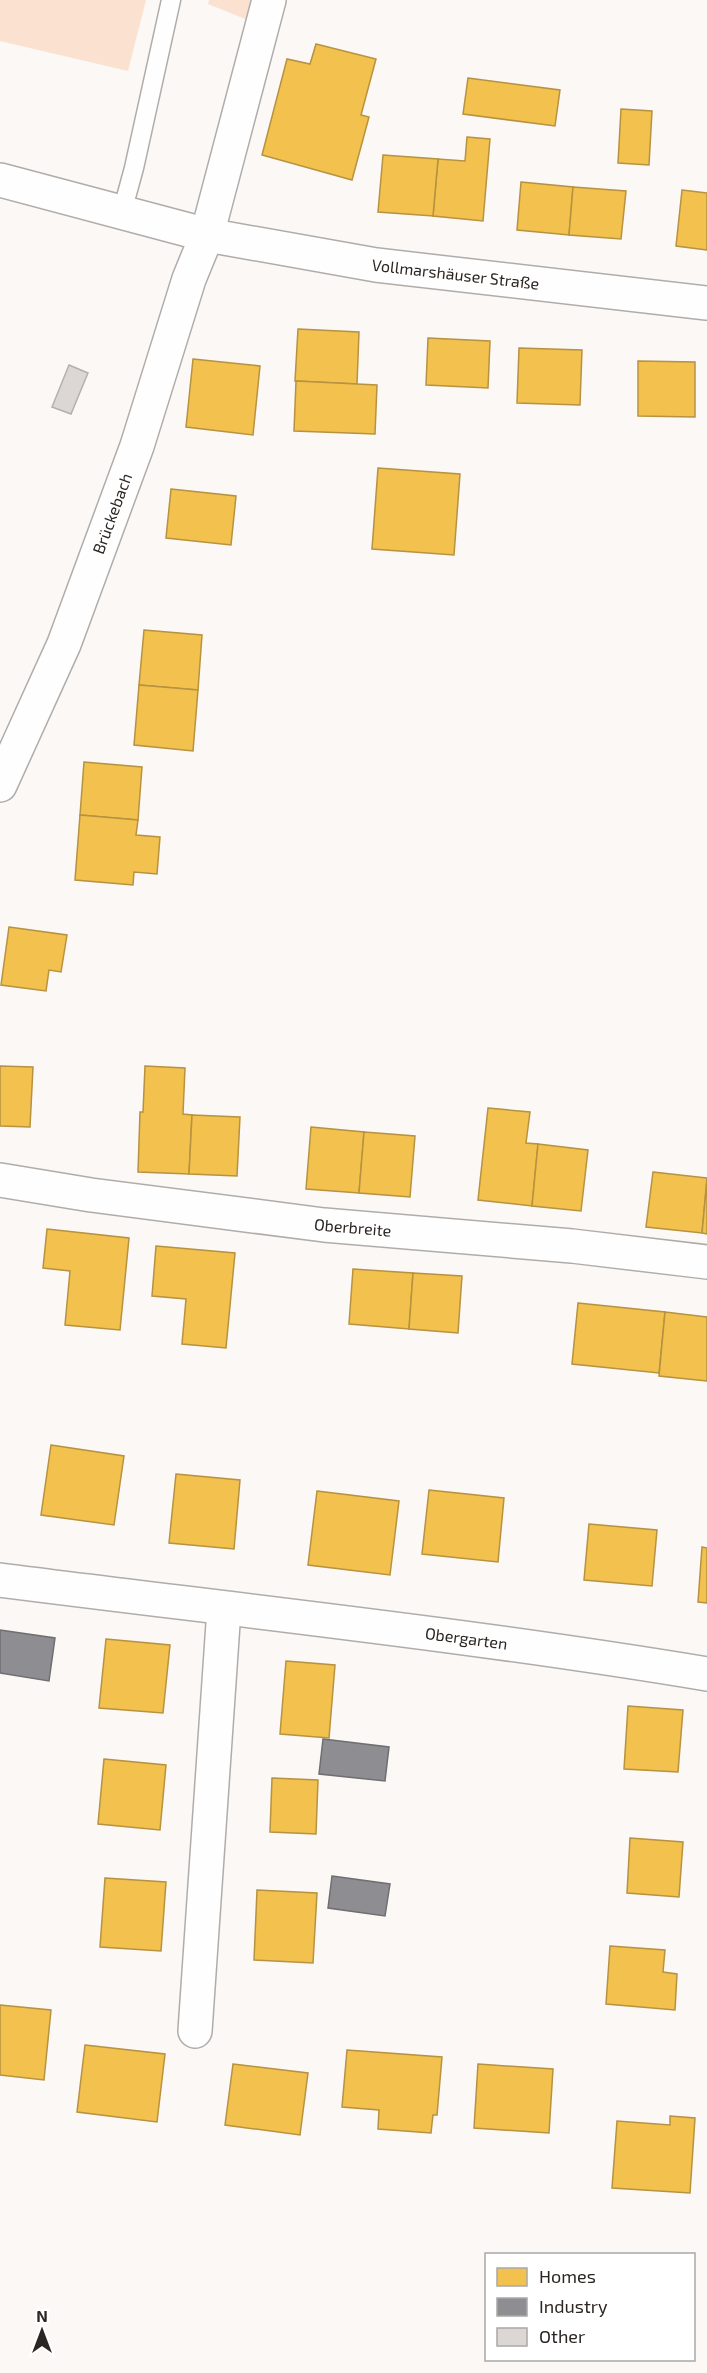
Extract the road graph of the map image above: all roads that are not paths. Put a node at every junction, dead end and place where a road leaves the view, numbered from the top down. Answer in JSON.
{"nodes":[{"id":1,"x":171,"y":0,"type":"edge"},
{"id":2,"x":269,"y":0,"type":"edge"},
{"id":3,"x":0,"y":180,"type":"edge"},
{"id":4,"x":122,"y":212,"type":"junction"},
{"id":5,"x":207,"y":234,"type":"junction"},
{"id":6,"x":707,"y":303,"type":"edge"},
{"id":7,"x":0,"y":784,"type":"edge"},
{"id":8,"x":0,"y":1180,"type":"edge"},
{"id":9,"x":707,"y":1262,"type":"edge"},
{"id":10,"x":0,"y":1580,"type":"edge"},
{"id":11,"x":224,"y":1609,"type":"junction"},
{"id":12,"x":707,"y":1674,"type":"edge"},
{"id":13,"x":195,"y":2031,"type":"dead end"}],
"edges":[{"from":1,"to":4,"type":"lane"},
{"from":2,"to":5,"type":"street"},
{"from":3,"to":4,"type":"street","name":"Vollmarshäuser Straße"},
{"from":4,"to":5,"type":"street","name":"Vollmarshäuser Straße"},
{"from":5,"to":6,"type":"street","name":"Vollmarshäuser Straße"},
{"from":5,"to":7,"type":"street","name":"Brückebach"},
{"from":8,"to":9,"type":"street","name":"Oberbreite"},
{"from":10,"to":11,"type":"street","name":"Obergarten"},
{"from":11,"to":12,"type":"street","name":"Obergarten"},
{"from":11,"to":13,"type":"street"}]}
